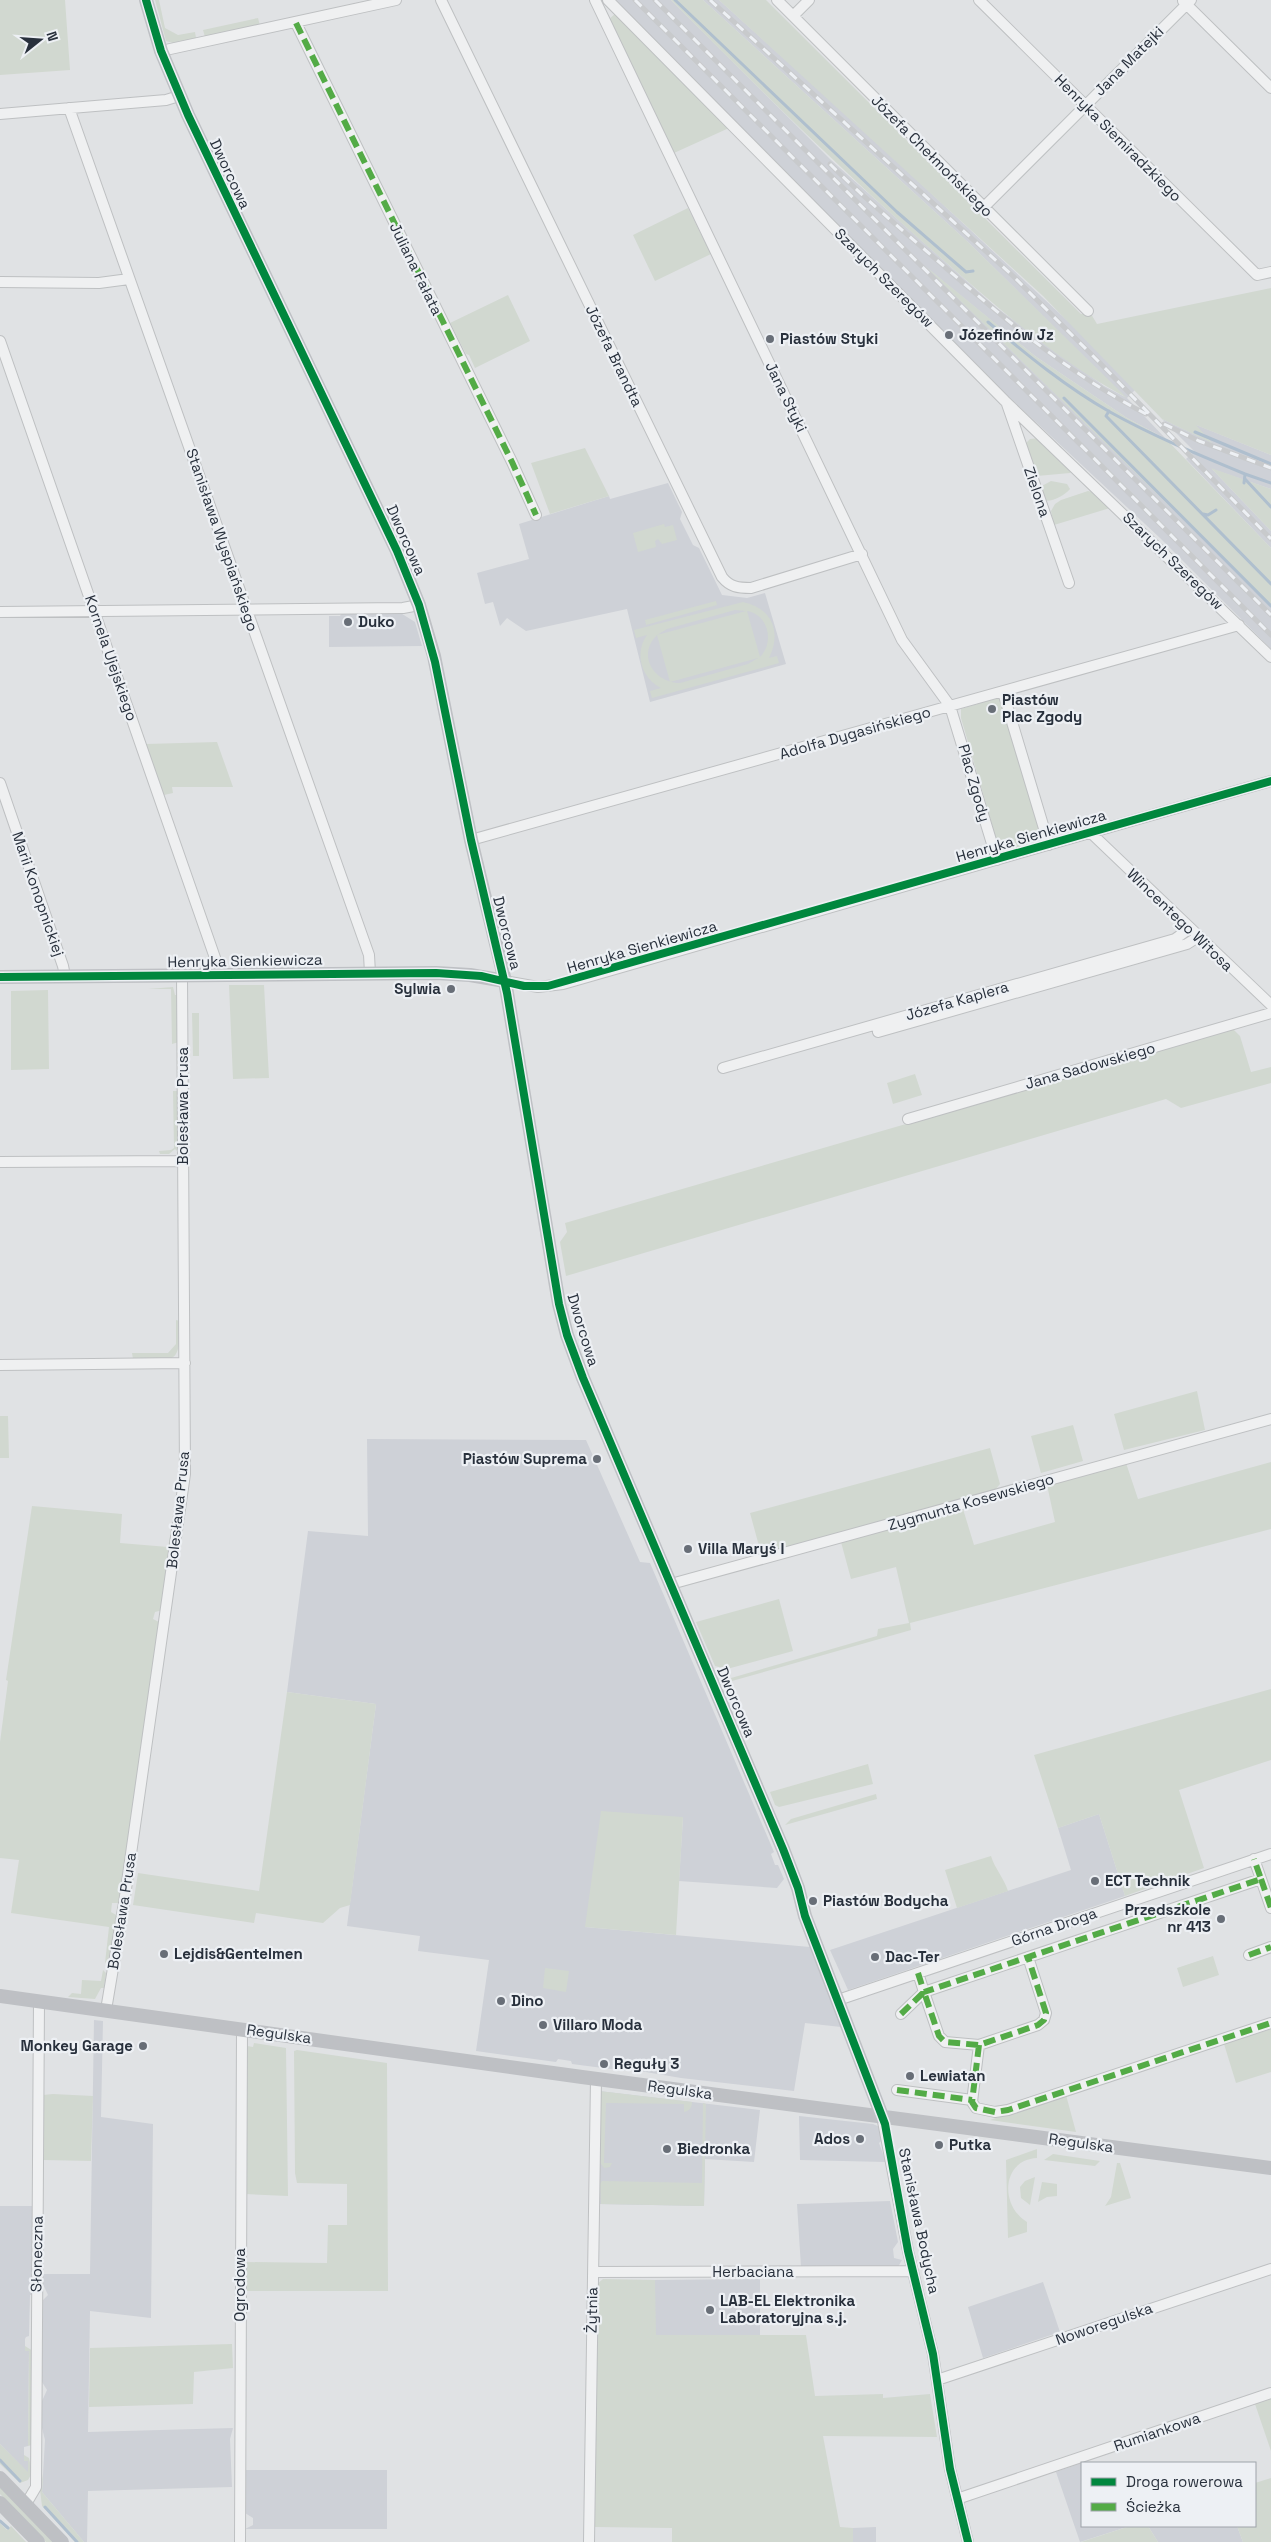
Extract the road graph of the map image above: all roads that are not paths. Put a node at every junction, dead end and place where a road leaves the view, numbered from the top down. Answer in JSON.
{"nodes":[{"id":1,"x":146,"y":0,"type":"edge"},
{"id":2,"x":396,"y":0,"type":"edge"},
{"id":3,"x":441,"y":0,"type":"edge"},
{"id":4,"x":595,"y":0,"type":"edge"},
{"id":5,"x":608,"y":0,"type":"edge"},
{"id":6,"x":777,"y":0,"type":"edge"},
{"id":7,"x":809,"y":0,"type":"edge"},
{"id":8,"x":978,"y":0,"type":"edge"},
{"id":9,"x":1187,"y":1,"type":"edge"},
{"id":10,"x":793,"y":16,"type":"junction"},
{"id":11,"x":296,"y":23,"type":"junction"},
{"id":12,"x":161,"y":51,"type":"junction"},
{"id":13,"x":1271,"y":88,"type":"edge"},
{"id":14,"x":179,"y":96,"type":"junction"},
{"id":15,"x":1085,"y":106,"type":"junction"},
{"id":16,"x":69,"y":108,"type":"junction"},
{"id":17,"x":0,"y":114,"type":"edge"},
{"id":18,"x":983,"y":208,"type":"junction"},
{"id":19,"x":1271,"y":272,"type":"edge"},
{"id":20,"x":129,"y":279,"type":"junction"},
{"id":21,"x":0,"y":282,"type":"edge"},
{"id":22,"x":1088,"y":311,"type":"dead end"},
{"id":23,"x":0,"y":341,"type":"edge"},
{"id":24,"x":1006,"y":401,"type":"junction"},
{"id":25,"x":536,"y":515,"type":"dead end"},
{"id":26,"x":862,"y":554,"type":"junction"},
{"id":27,"x":1069,"y":583,"type":"dead end"},
{"id":28,"x":419,"y":605,"type":"junction"},
{"id":29,"x":245,"y":609,"type":"junction"},
{"id":30,"x":94,"y":610,"type":"junction"},
{"id":31,"x":0,"y":612,"type":"edge"},
{"id":32,"x":1239,"y":625,"type":"junction"},
{"id":33,"x":1271,"y":657,"type":"edge"},
{"id":34,"x":1003,"y":692,"type":"junction"},
{"id":35,"x":950,"y":706,"type":"junction"},
{"id":36,"x":1271,"y":781,"type":"edge"},
{"id":37,"x":0,"y":783,"type":"edge"},
{"id":38,"x":1091,"y":833,"type":"junction"},
{"id":39,"x":471,"y":840,"type":"junction"},
{"id":40,"x":1049,"y":845,"type":"junction"},
{"id":41,"x":997,"y":860,"type":"junction"},
{"id":42,"x":1189,"y":928,"type":"junction"},
{"id":43,"x":1198,"y":937,"type":"junction"},
{"id":44,"x":370,"y":973,"type":"junction"},
{"id":45,"x":182,"y":975,"type":"junction"},
{"id":46,"x":221,"y":975,"type":"junction"},
{"id":47,"x":64,"y":976,"type":"junction"},
{"id":48,"x":0,"y":977,"type":"edge"},
{"id":49,"x":505,"y":981,"type":"junction"},
{"id":50,"x":1271,"y":1005,"type":"edge"},
{"id":51,"x":1271,"y":1012,"type":"edge"},
{"id":52,"x":878,"y":1032,"type":"dead end"},
{"id":53,"x":723,"y":1068,"type":"dead end"},
{"id":54,"x":908,"y":1119,"type":"dead end"},
{"id":55,"x":184,"y":1161,"type":"junction"},
{"id":56,"x":0,"y":1162,"type":"edge"},
{"id":57,"x":185,"y":1363,"type":"junction"},
{"id":58,"x":0,"y":1365,"type":"edge"},
{"id":59,"x":1271,"y":1419,"type":"edge"},
{"id":60,"x":671,"y":1584,"type":"junction"},
{"id":61,"x":1271,"y":1854,"type":"edge"},
{"id":62,"x":1254,"y":1859,"type":"junction"},
{"id":63,"x":1261,"y":1879,"type":"junction"},
{"id":64,"x":1271,"y":1908,"type":"edge"},
{"id":65,"x":805,"y":1916,"type":"joint"},
{"id":66,"x":1271,"y":1947,"type":"edge"},
{"id":67,"x":1249,"y":1955,"type":"dead end"},
{"id":68,"x":1028,"y":1957,"type":"junction"},
{"id":69,"x":918,"y":1973,"type":"junction"},
{"id":70,"x":924,"y":1992,"type":"junction"},
{"id":71,"x":0,"y":1996,"type":"edge"},
{"id":72,"x":838,"y":2000,"type":"junction"},
{"id":73,"x":39,"y":2001,"type":"junction"},
{"id":74,"x":106,"y":2010,"type":"junction"},
{"id":75,"x":901,"y":2014,"type":"dead end"},
{"id":76,"x":1271,"y":2023,"type":"edge"},
{"id":77,"x":242,"y":2029,"type":"junction"},
{"id":78,"x":979,"y":2045,"type":"junction"},
{"id":79,"x":596,"y":2079,"type":"junction"},
{"id":80,"x":897,"y":2090,"type":"dead end"},
{"id":81,"x":972,"y":2100,"type":"junction"},
{"id":82,"x":882,"y":2116,"type":"junction"},
{"id":83,"x":1271,"y":2168,"type":"edge"},
{"id":84,"x":1271,"y":2268,"type":"edge"},
{"id":85,"x":912,"y":2271,"type":"junction"},
{"id":86,"x":593,"y":2272,"type":"junction"},
{"id":87,"x":937,"y":2380,"type":"junction"},
{"id":88,"x":1271,"y":2393,"type":"edge"},
{"id":89,"x":0,"y":2478,"type":"edge"},
{"id":90,"x":957,"y":2500,"type":"junction"},
{"id":91,"x":0,"y":2503,"type":"edge"},
{"id":92,"x":26,"y":2504,"type":"junction"},
{"id":93,"x":38,"y":2542,"type":"edge"},
{"id":94,"x":62,"y":2542,"type":"edge"},
{"id":95,"x":240,"y":2542,"type":"edge"},
{"id":96,"x":589,"y":2542,"type":"edge"},
{"id":97,"x":968,"y":2542,"type":"edge"}],
"edges":[{"from":1,"to":12,"type":"street","name":"Dworcowa"},
{"from":2,"to":11,"type":"street"},
{"from":3,"to":26,"type":"street","name":"Józefa Brandta"},
{"from":4,"to":26,"type":"street","name":"Jana Styki"},
{"from":5,"to":24,"type":"street","name":"Szarych Szeregów"},
{"from":6,"to":10,"type":"street","name":"Józefa Chełmońskiego"},
{"from":7,"to":10,"type":"street"},
{"from":8,"to":15,"type":"street","name":"Henryka Siemiradzkiego"},
{"from":9,"to":13,"type":"street"},
{"from":9,"to":15,"type":"street","name":"Jana Matejki"},
{"from":10,"to":18,"type":"street","name":"Józefa Chełmońskiego"},
{"from":11,"to":12,"type":"street"},
{"from":11,"to":25,"type":"street","name":"Juliana Fałata"},
{"from":12,"to":14,"type":"street","name":"Dworcowa"},
{"from":14,"to":16,"type":"street"},
{"from":14,"to":28,"type":"street","name":"Dworcowa"},
{"from":15,"to":18,"type":"street","name":"Jana Matejki"},
{"from":15,"to":19,"type":"street","name":"Henryka Siemiradzkiego"},
{"from":16,"to":17,"type":"street"},
{"from":16,"to":20,"type":"street","name":"Stanisława Wyspiańskiego"},
{"from":18,"to":22,"type":"street","name":"Józefa Chełmońskiego"},
{"from":20,"to":21,"type":"street"},
{"from":20,"to":29,"type":"street","name":"Stanisława Wyspiańskiego"},
{"from":23,"to":30,"type":"street","name":"Kornela Ujejskiego"},
{"from":24,"to":27,"type":"street","name":"Zielona"},
{"from":24,"to":32,"type":"street","name":"Szarych Szeregów"},
{"from":26,"to":35,"type":"street","name":"Jana Styki"},
{"from":28,"to":29,"type":"street"},
{"from":28,"to":39,"type":"street","name":"Dworcowa"},
{"from":29,"to":30,"type":"street"},
{"from":29,"to":44,"type":"street","name":"Stanisława Wyspiańskiego"},
{"from":30,"to":31,"type":"street"},
{"from":30,"to":46,"type":"street","name":"Kornela Ujejskiego"},
{"from":32,"to":33,"type":"street","name":"Szarych Szeregów"},
{"from":32,"to":34,"type":"street","name":"Adolfa Dygasińskiego"},
{"from":34,"to":35,"type":"street","name":"Adolfa Dygasińskiego"},
{"from":34,"to":40,"type":"street"},
{"from":35,"to":39,"type":"street","name":"Adolfa Dygasińskiego"},
{"from":35,"to":41,"type":"street","name":"Plac Zgody"},
{"from":36,"to":38,"type":"street","name":"Henryka Sienkiewicza"},
{"from":37,"to":47,"type":"street","name":"Marii Konopnickiej"},
{"from":38,"to":40,"type":"street","name":"Henryka Sienkiewicza"},
{"from":38,"to":42,"type":"street","name":"Wincentego Witosa"},
{"from":39,"to":49,"type":"street","name":"Dworcowa"},
{"from":40,"to":41,"type":"street","name":"Henryka Sienkiewicza"},
{"from":41,"to":49,"type":"street","name":"Henryka Sienkiewicza"},
{"from":42,"to":43,"type":"street","name":"Wincentego Witosa"},
{"from":42,"to":53,"type":"street","name":"Józefa Kaplera"},
{"from":43,"to":50,"type":"street","name":"Wincentego Witosa"},
{"from":43,"to":52,"type":"street","name":"Józefa Kaplera"},
{"from":44,"to":46,"type":"street","name":"Henryka Sienkiewicza"},
{"from":44,"to":49,"type":"street","name":"Henryka Sienkiewicza"},
{"from":45,"to":46,"type":"street","name":"Henryka Sienkiewicza"},
{"from":45,"to":47,"type":"street","name":"Henryka Sienkiewicza"},
{"from":45,"to":55,"type":"street","name":"Bolesława Prusa"},
{"from":47,"to":48,"type":"street","name":"Henryka Sienkiewicza"},
{"from":49,"to":60,"type":"street","name":"Dworcowa"},
{"from":51,"to":54,"type":"street","name":"Jana Sadowskiego"},
{"from":55,"to":56,"type":"street"},
{"from":55,"to":57,"type":"street","name":"Bolesława Prusa"},
{"from":57,"to":58,"type":"street"},
{"from":57,"to":74,"type":"street","name":"Bolesława Prusa"},
{"from":59,"to":60,"type":"street","name":"Zygmunta Kosewskiego"},
{"from":60,"to":65,"type":"street","name":"Dworcowa"},
{"from":61,"to":62,"type":"street","name":"Górna Droga"},
{"from":62,"to":63,"type":"street"},
{"from":62,"to":69,"type":"street","name":"Górna Droga"},
{"from":63,"to":64,"type":"street"},
{"from":63,"to":68,"type":"street"},
{"from":65,"to":72,"type":"street","name":"Stanisława Bodycha"},
{"from":66,"to":67,"type":"street"},
{"from":68,"to":70,"type":"street"},
{"from":68,"to":78,"type":"street"},
{"from":69,"to":70,"type":"street"},
{"from":69,"to":72,"type":"street","name":"Górna Droga"},
{"from":70,"to":75,"type":"street"},
{"from":70,"to":78,"type":"street"},
{"from":71,"to":73,"type":"street","name":"Regulska"},
{"from":72,"to":82,"type":"street","name":"Stanisława Bodycha"},
{"from":73,"to":74,"type":"street","name":"Regulska"},
{"from":73,"to":92,"type":"street","name":"Słoneczna"},
{"from":74,"to":77,"type":"street","name":"Regulska"},
{"from":76,"to":81,"type":"street"},
{"from":77,"to":79,"type":"street","name":"Regulska"},
{"from":77,"to":95,"type":"street","name":"Ogrodowa"},
{"from":78,"to":81,"type":"street"},
{"from":79,"to":82,"type":"street","name":"Regulska"},
{"from":79,"to":86,"type":"street","name":"Żytnia"},
{"from":80,"to":81,"type":"street"},
{"from":82,"to":83,"type":"street","name":"Regulska"},
{"from":82,"to":85,"type":"street","name":"Stanisława Bodycha"},
{"from":84,"to":87,"type":"street","name":"Noworegulska"},
{"from":85,"to":86,"type":"street","name":"Herbaciana"},
{"from":85,"to":87,"type":"street","name":"Stanisława Bodycha"},
{"from":86,"to":96,"type":"street","name":"Żytnia"},
{"from":87,"to":90,"type":"street","name":"Stanisława Bodycha"},
{"from":88,"to":90,"type":"street","name":"Rumiankowa"},
{"from":89,"to":92,"type":"street"},
{"from":90,"to":97,"type":"street","name":"Stanisława Bodycha"},
{"from":91,"to":93,"type":"street"},
{"from":92,"to":94,"type":"street"}]}
